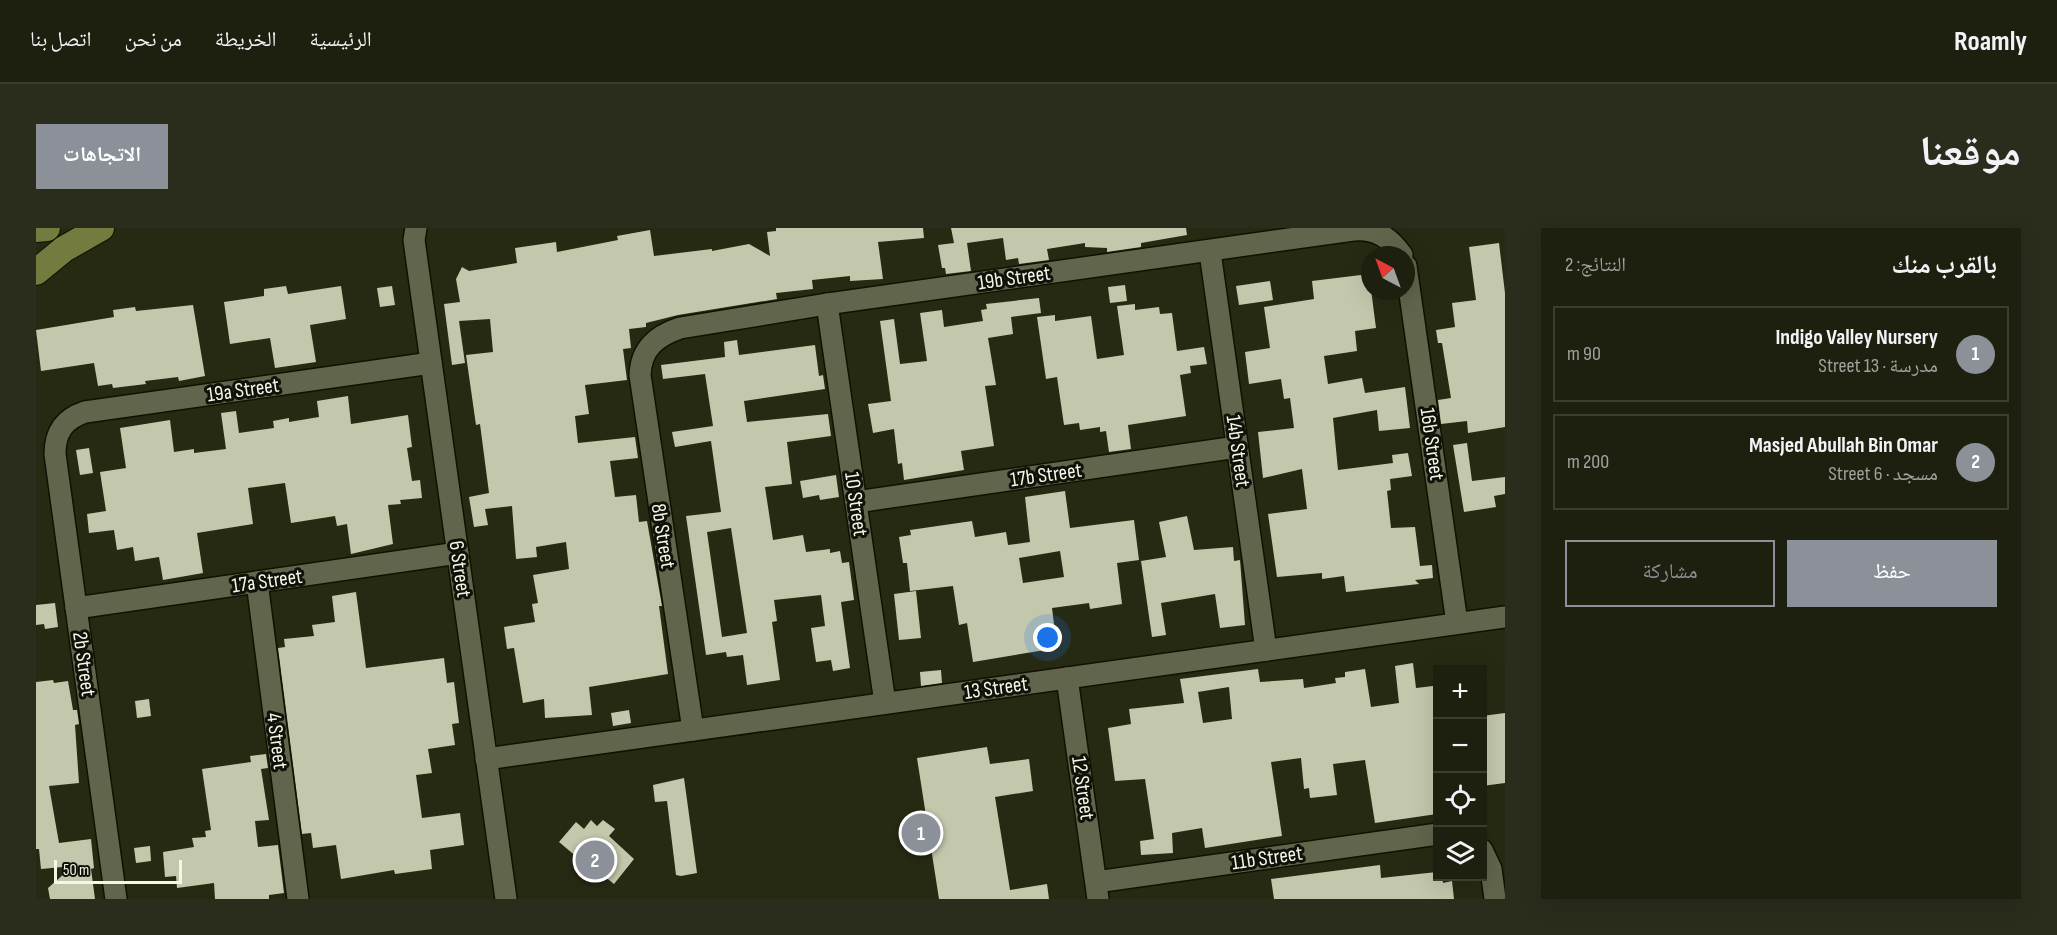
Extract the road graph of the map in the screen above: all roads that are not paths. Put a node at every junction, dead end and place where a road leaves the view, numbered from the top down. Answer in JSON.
{"nodes":[{"id":1,"x":46,"y":228,"type":"edge"},
{"id":2,"x":101,"y":228,"type":"edge"},
{"id":3,"x":36,"y":230,"type":"edge"},
{"id":4,"x":413,"y":232,"type":"edge"},
{"id":5,"x":1394,"y":246,"type":"edge"},
{"id":6,"x":1210,"y":252,"type":"junction"},
{"id":7,"x":36,"y":272,"type":"edge"},
{"id":8,"x":1411,"y":300,"type":"edge"},
{"id":9,"x":827,"y":304,"type":"junction"},
{"id":10,"x":651,"y":344,"type":"joint"},
{"id":11,"x":431,"y":363,"type":"junction"},
{"id":12,"x":60,"y":429,"type":"joint"},
{"id":13,"x":1237,"y":447,"type":"junction"},
{"id":14,"x":856,"y":502,"type":"junction"},
{"id":15,"x":458,"y":553,"type":"junction"},
{"id":16,"x":257,"y":582,"type":"junction"},
{"id":17,"x":76,"y":608,"type":"junction"},
{"id":18,"x":1505,"y":617,"type":"edge"},
{"id":19,"x":1457,"y":623,"type":"junction"},
{"id":20,"x":1266,"y":650,"type":"junction"},
{"id":21,"x":1067,"y":678,"type":"junction"},
{"id":22,"x":885,"y":703,"type":"junction"},
{"id":23,"x":693,"y":730,"type":"junction"},
{"id":24,"x":486,"y":759,"type":"junction"},
{"id":25,"x":1433,"y":835,"type":"edge"},
{"id":26,"x":1487,"y":861,"type":"edge"},
{"id":27,"x":1097,"y":890,"type":"edge"},
{"id":28,"x":116,"y":899,"type":"edge"},
{"id":29,"x":298,"y":899,"type":"edge"},
{"id":30,"x":506,"y":899,"type":"edge"},
{"id":31,"x":1495,"y":899,"type":"edge"}],
"edges":[{"from":1,"to":3,"type":"main road"},
{"from":2,"to":7,"type":"main road"},
{"from":4,"to":11,"type":"street","name":"6 Street"},
{"from":5,"to":6,"type":"street","name":"19b Street"},
{"from":6,"to":9,"type":"street","name":"19b Street"},
{"from":6,"to":13,"type":"street","name":"14b Street"},
{"from":8,"to":19,"type":"street","name":"16b Street"},
{"from":9,"to":10,"type":"street","name":"19b Street"},
{"from":9,"to":14,"type":"street","name":"10 Street"},
{"from":10,"to":23,"type":"street","name":"8b Street"},
{"from":11,"to":12,"type":"street","name":"19a Street"},
{"from":11,"to":15,"type":"street","name":"6 Street"},
{"from":12,"to":17,"type":"street","name":"2b Street"},
{"from":13,"to":14,"type":"street","name":"17b Street"},
{"from":13,"to":20,"type":"street","name":"14b Street"},
{"from":14,"to":22,"type":"street","name":"10 Street"},
{"from":15,"to":16,"type":"street","name":"17a Street"},
{"from":15,"to":24,"type":"street","name":"6 Street"},
{"from":16,"to":17,"type":"street","name":"17a Street"},
{"from":16,"to":29,"type":"street","name":"4 Street"},
{"from":17,"to":28,"type":"street","name":"2b Street"},
{"from":18,"to":19,"type":"street","name":"13 Street"},
{"from":19,"to":20,"type":"street","name":"13 Street"},
{"from":20,"to":21,"type":"street","name":"13 Street"},
{"from":21,"to":22,"type":"street","name":"13 Street"},
{"from":21,"to":27,"type":"street","name":"12 Street"},
{"from":22,"to":23,"type":"street","name":"13 Street"},
{"from":23,"to":24,"type":"street","name":"13 Street"},
{"from":24,"to":30,"type":"street","name":"6 Street"},
{"from":25,"to":27,"type":"street","name":"11b Street"},
{"from":26,"to":31,"type":"street"}]}
